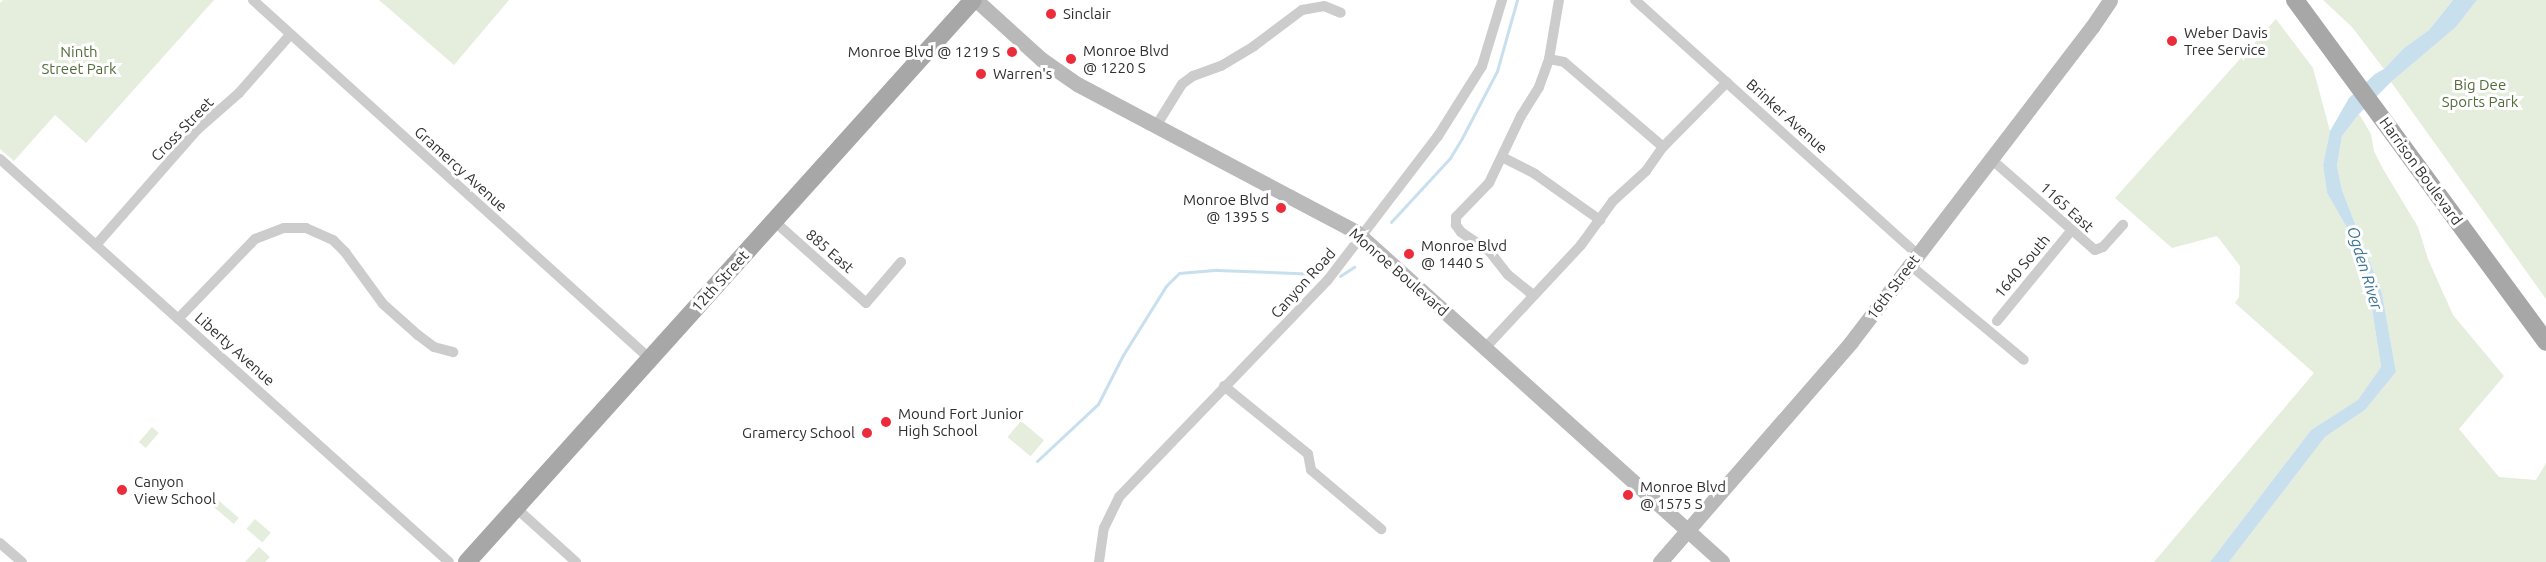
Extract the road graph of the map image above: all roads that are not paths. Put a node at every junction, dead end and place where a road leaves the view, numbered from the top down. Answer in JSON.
{"nodes":[{"id":1,"x":253,"y":0,"type":"edge"},
{"id":2,"x":974,"y":0,"type":"edge"},
{"id":3,"x":1502,"y":0,"type":"edge"},
{"id":4,"x":1559,"y":0,"type":"edge"},
{"id":5,"x":1635,"y":0,"type":"edge"},
{"id":6,"x":2110,"y":0,"type":"edge"},
{"id":7,"x":2295,"y":0,"type":"edge"},
{"id":8,"x":1341,"y":13,"type":"dead end"},
{"id":9,"x":290,"y":35,"type":"junction"},
{"id":10,"x":1549,"y":59,"type":"junction"},
{"id":11,"x":1727,"y":82,"type":"junction"},
{"id":12,"x":1156,"y":126,"type":"junction"},
{"id":13,"x":1663,"y":147,"type":"junction"},
{"id":14,"x":1502,"y":157,"type":"junction"},
{"id":15,"x":0,"y":159,"type":"edge"},
{"id":16,"x":1990,"y":159,"type":"junction"},
{"id":17,"x":1600,"y":220,"type":"junction"},
{"id":18,"x":774,"y":221,"type":"junction"},
{"id":19,"x":2123,"y":225,"type":"dead end"},
{"id":20,"x":2071,"y":231,"type":"junction"},
{"id":21,"x":1362,"y":237,"type":"junction"},
{"id":22,"x":96,"y":245,"type":"junction"},
{"id":23,"x":1914,"y":260,"type":"junction"},
{"id":24,"x":901,"y":262,"type":"dead end"},
{"id":25,"x":1533,"y":295,"type":"junction"},
{"id":26,"x":178,"y":319,"type":"junction"},
{"id":27,"x":1997,"y":321,"type":"dead end"},
{"id":28,"x":2546,"y":342,"type":"edge"},
{"id":29,"x":1485,"y":348,"type":"junction"},
{"id":30,"x":453,"y":352,"type":"dead end"},
{"id":31,"x":650,"y":358,"type":"junction"},
{"id":32,"x":2024,"y":360,"type":"dead end"},
{"id":33,"x":1224,"y":386,"type":"junction"},
{"id":34,"x":516,"y":508,"type":"junction"},
{"id":35,"x":1381,"y":529,"type":"dead end"},
{"id":36,"x":1688,"y":531,"type":"junction"},
{"id":37,"x":0,"y":543,"type":"edge"},
{"id":38,"x":22,"y":562,"type":"edge"},
{"id":39,"x":449,"y":562,"type":"edge"},
{"id":40,"x":467,"y":562,"type":"edge"},
{"id":41,"x":576,"y":562,"type":"edge"},
{"id":42,"x":1099,"y":562,"type":"edge"},
{"id":43,"x":1660,"y":562,"type":"edge"},
{"id":44,"x":1722,"y":562,"type":"edge"}],
"edges":[{"from":1,"to":9,"type":"street","name":"Gramercy Avenue"},
{"from":2,"to":12,"type":"main road","name":"Monroe Boulevard"},
{"from":2,"to":18,"type":"main road","name":"12th Street"},
{"from":3,"to":21,"type":"street","name":"Canyon Road"},
{"from":4,"to":10,"type":"street"},
{"from":5,"to":11,"type":"street","name":"Brinker Avenue"},
{"from":6,"to":16,"type":"main road","name":"16th Street"},
{"from":7,"to":28,"type":"main road","name":"Harrison Boulevard"},
{"from":8,"to":12,"type":"street"},
{"from":9,"to":22,"type":"street","name":"Cross Street"},
{"from":9,"to":31,"type":"street","name":"Gramercy Avenue"},
{"from":10,"to":13,"type":"street"},
{"from":10,"to":14,"type":"street"},
{"from":11,"to":13,"type":"street"},
{"from":11,"to":23,"type":"street","name":"Brinker Avenue"},
{"from":12,"to":21,"type":"main road","name":"Monroe Boulevard"},
{"from":13,"to":17,"type":"street"},
{"from":14,"to":17,"type":"street"},
{"from":14,"to":25,"type":"street"},
{"from":15,"to":22,"type":"street","name":"Liberty Avenue"},
{"from":16,"to":20,"type":"street","name":"1165 East"},
{"from":16,"to":23,"type":"main road","name":"16th Street"},
{"from":17,"to":25,"type":"street"},
{"from":18,"to":24,"type":"street","name":"885 East"},
{"from":18,"to":31,"type":"main road","name":"12th Street"},
{"from":19,"to":20,"type":"street","name":"1165 East"},
{"from":20,"to":27,"type":"street","name":"1640 South"},
{"from":21,"to":29,"type":"main road","name":"Monroe Boulevard"},
{"from":21,"to":33,"type":"street","name":"Canyon Road"},
{"from":22,"to":26,"type":"street","name":"Liberty Avenue"},
{"from":23,"to":32,"type":"street","name":"Brinker Avenue"},
{"from":23,"to":36,"type":"main road","name":"16th Street"},
{"from":25,"to":29,"type":"street"},
{"from":26,"to":30,"type":"street"},
{"from":26,"to":39,"type":"street","name":"Liberty Avenue"},
{"from":29,"to":36,"type":"main road","name":"Monroe Boulevard"},
{"from":31,"to":34,"type":"main road","name":"12th Street"},
{"from":33,"to":35,"type":"street"},
{"from":33,"to":42,"type":"street","name":"Canyon Road"},
{"from":34,"to":40,"type":"main road","name":"12th Street"},
{"from":34,"to":41,"type":"street"},
{"from":36,"to":43,"type":"main road","name":"16th Street"},
{"from":36,"to":44,"type":"main road","name":"Monroe Boulevard"},
{"from":37,"to":38,"type":"street"}]}
